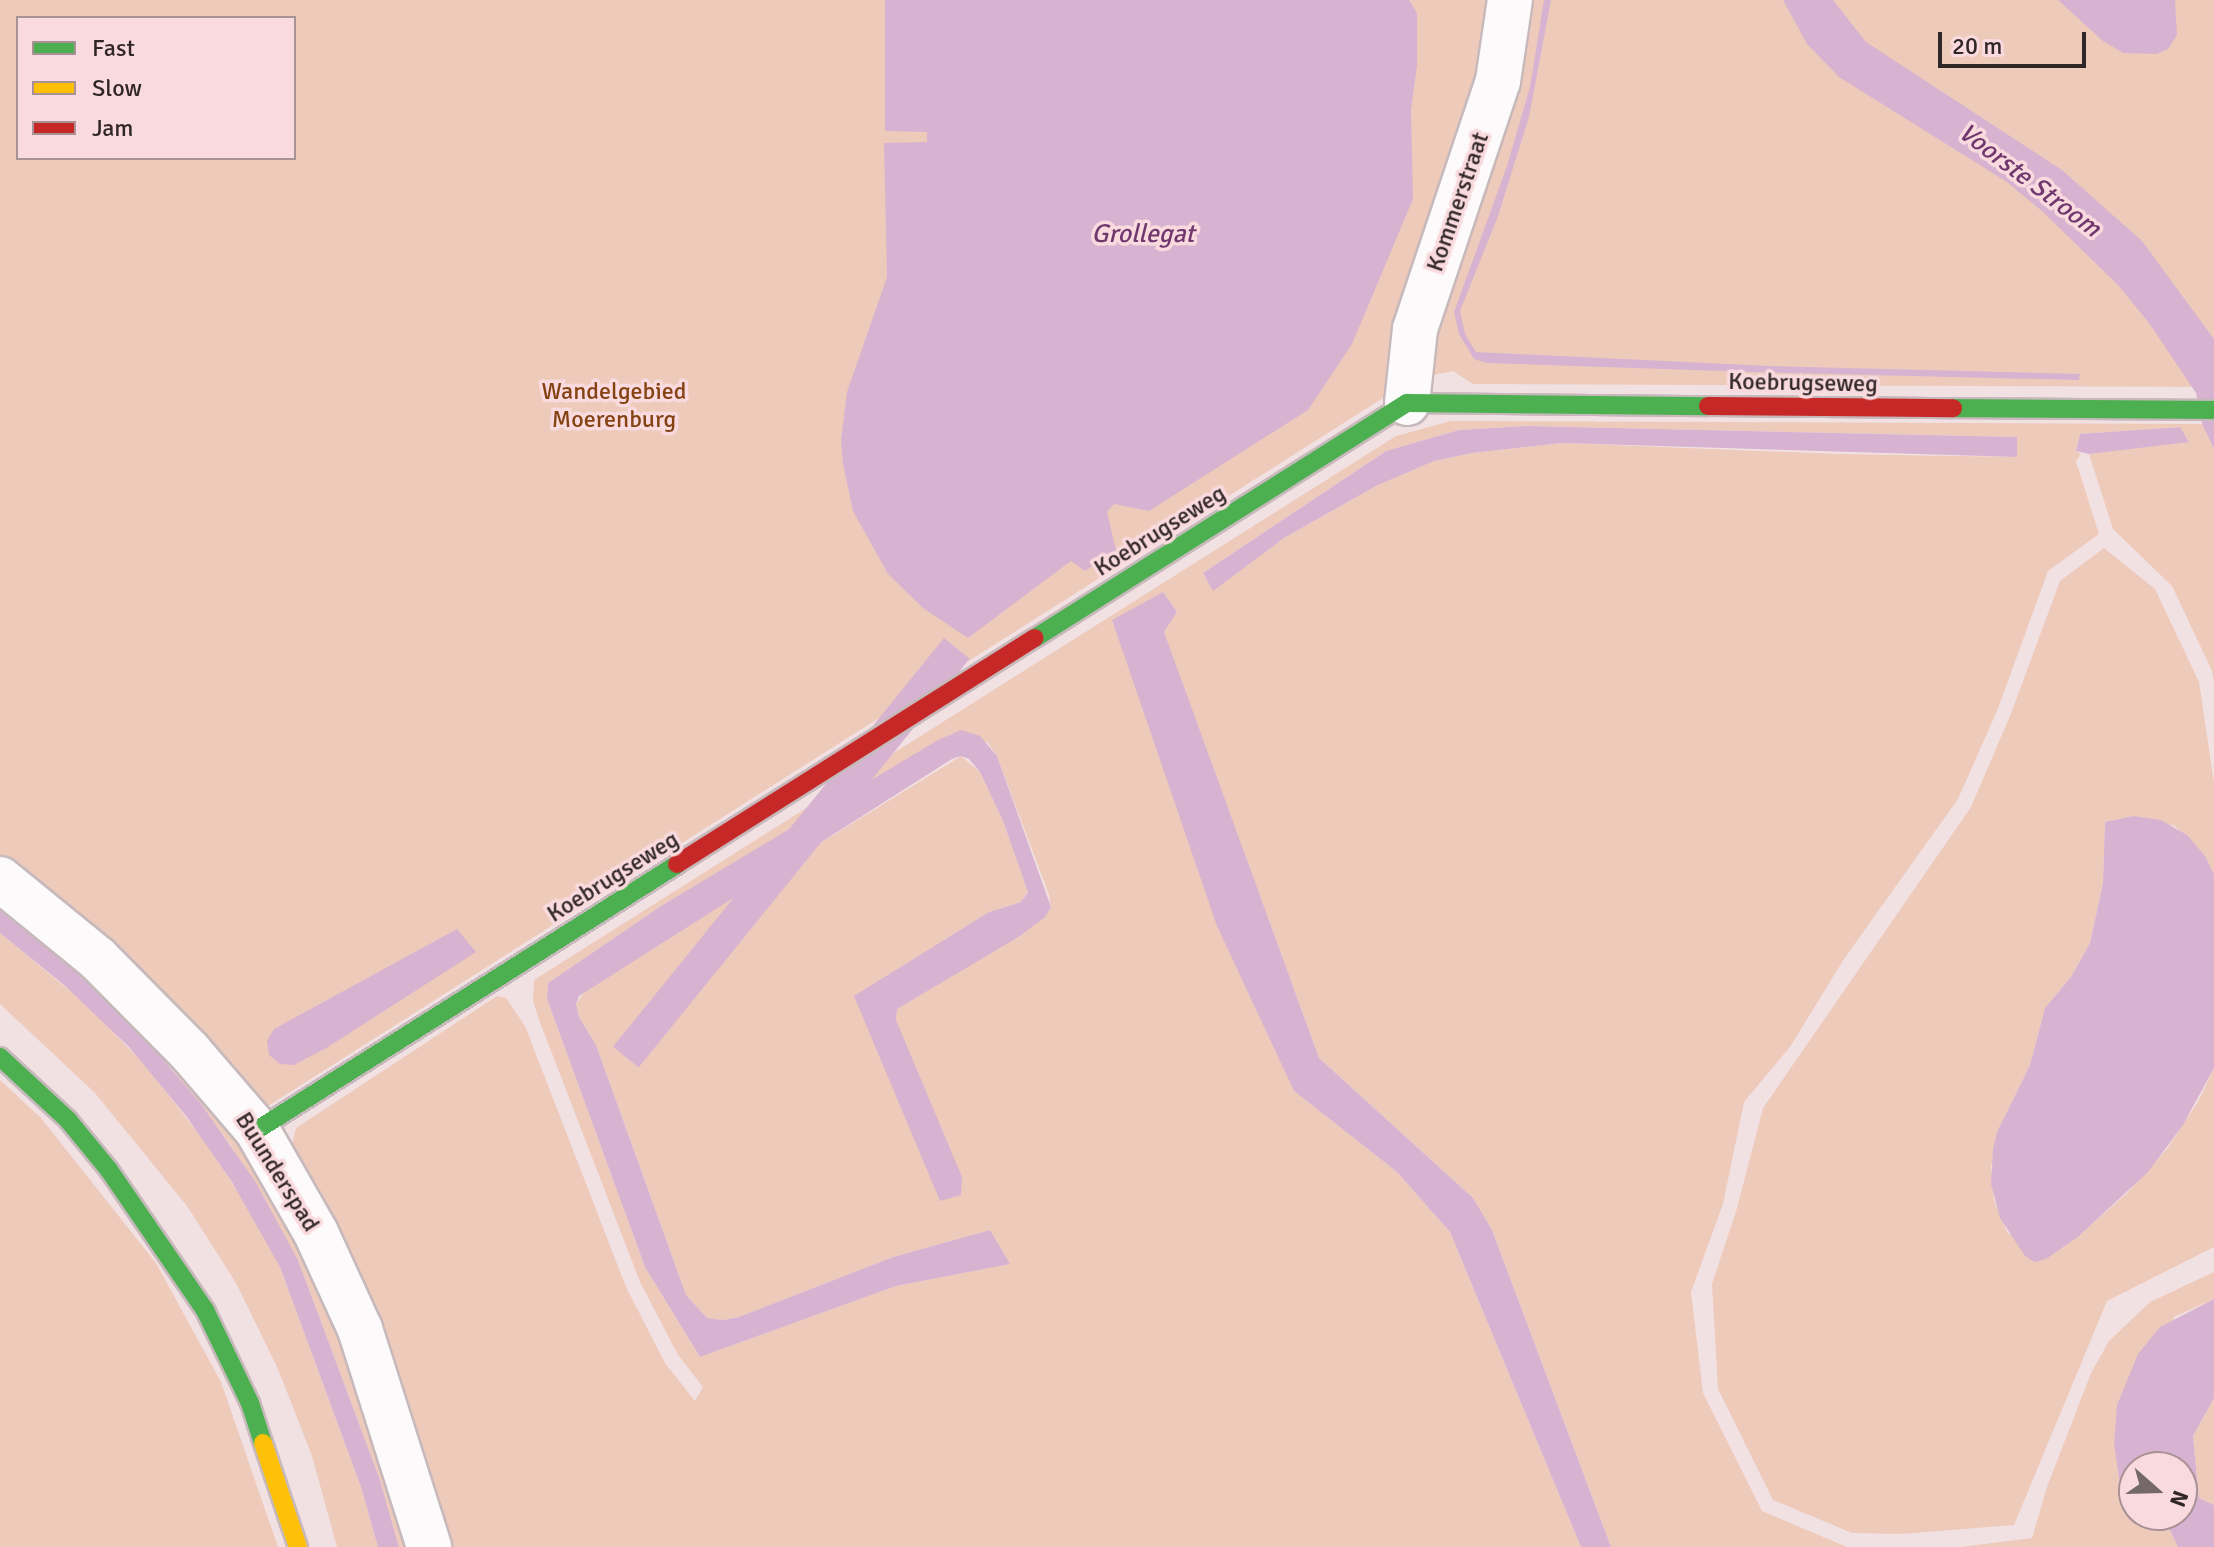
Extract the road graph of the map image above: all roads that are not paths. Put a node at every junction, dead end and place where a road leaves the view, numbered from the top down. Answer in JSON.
{"nodes":[{"id":1,"x":1510,"y":0,"type":"edge"},
{"id":2,"x":1407,"y":403,"type":"junction"},
{"id":3,"x":2214,"y":410,"type":"edge"},
{"id":4,"x":0,"y":879,"type":"edge"},
{"id":5,"x":0,"y":1057,"type":"edge"},
{"id":6,"x":257,"y":1130,"type":"junction"},
{"id":7,"x":298,"y":1547,"type":"edge"},
{"id":8,"x":429,"y":1547,"type":"edge"}],
"edges":[{"from":1,"to":2,"type":"street","name":"Kommerstraat"},
{"from":2,"to":3,"type":"main road","name":"Koebrugseweg"},
{"from":2,"to":6,"type":"main road","name":"Koebrugseweg"},
{"from":4,"to":6,"type":"street","name":"Buunderspad"},
{"from":5,"to":7,"type":"main road"},
{"from":6,"to":8,"type":"street","name":"Buunderspad"}]}
